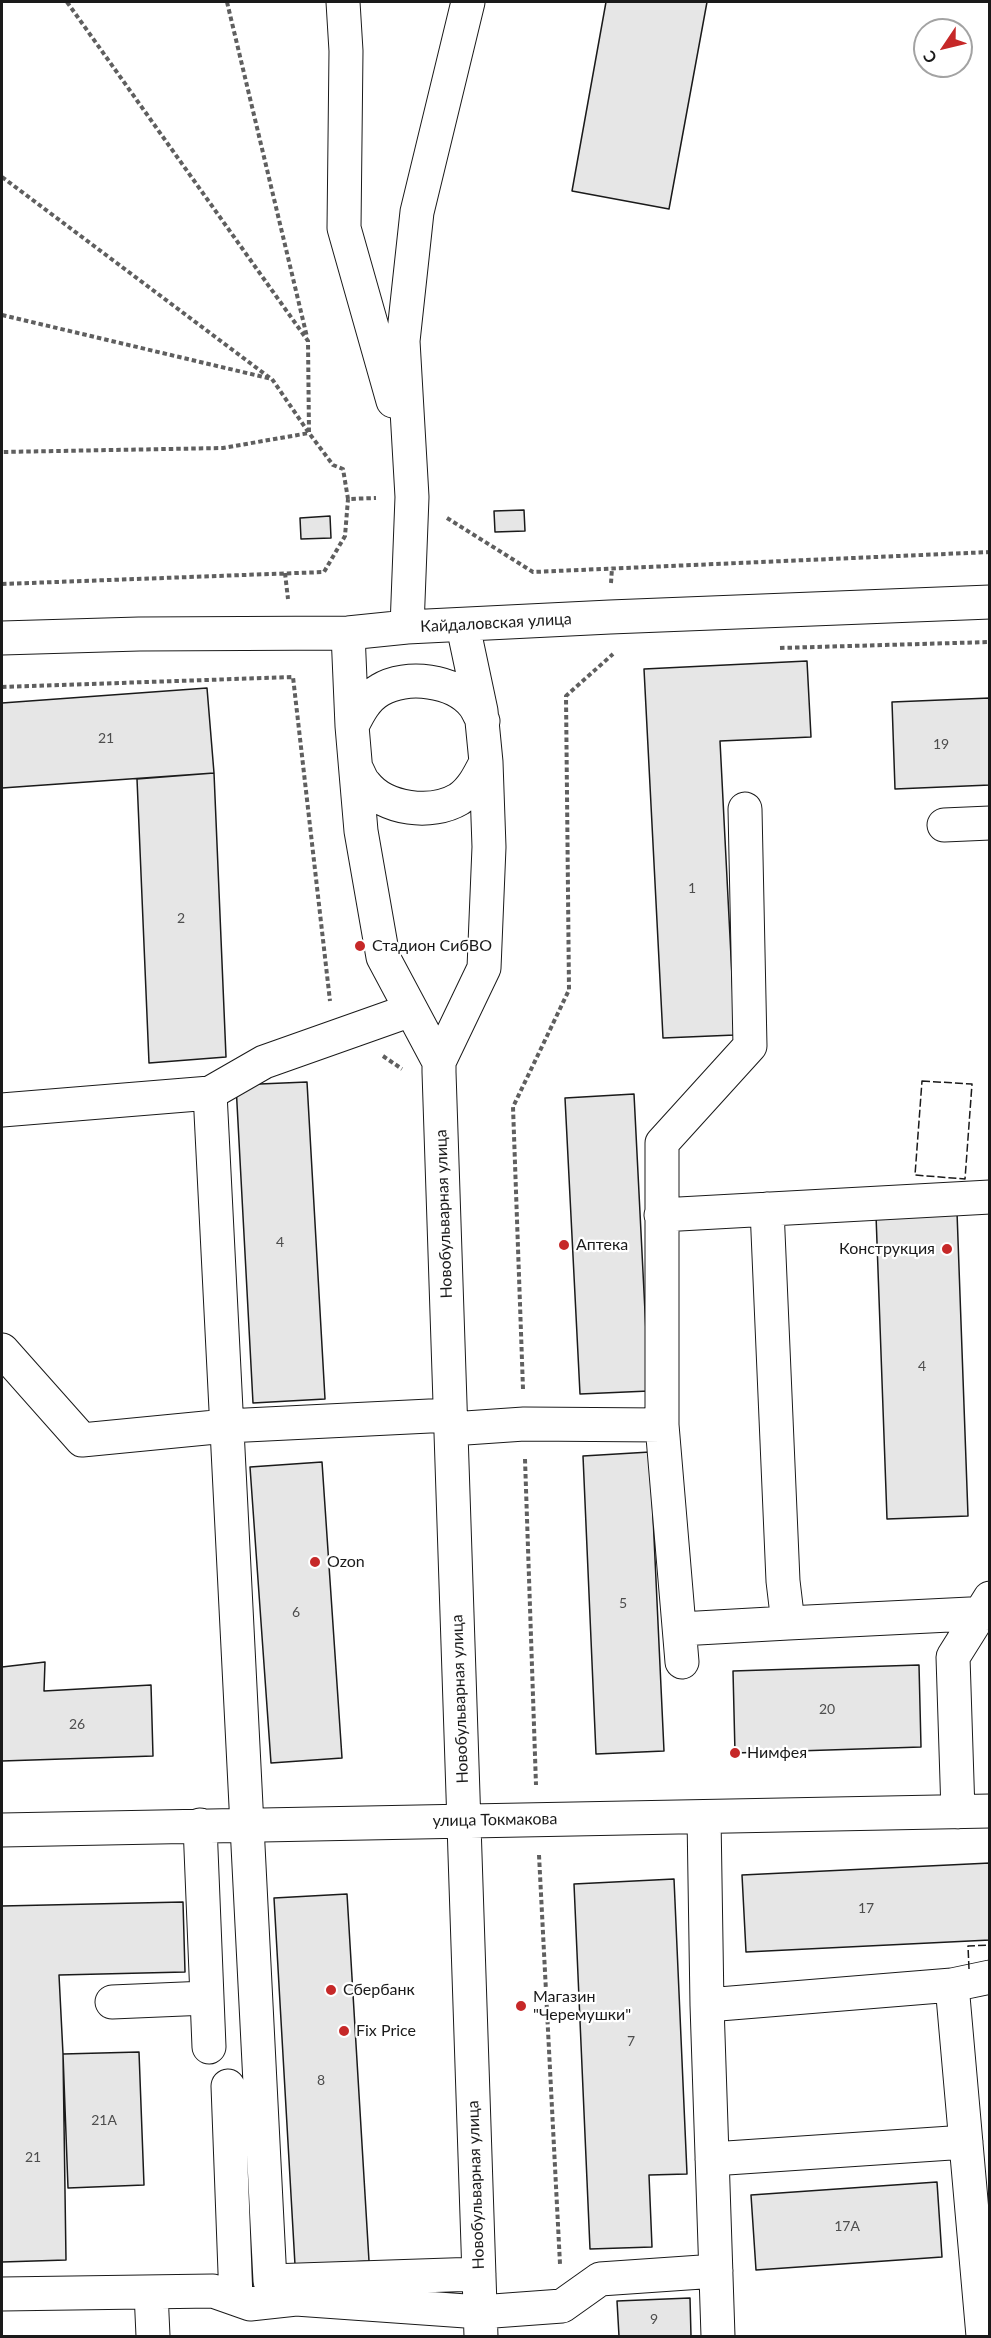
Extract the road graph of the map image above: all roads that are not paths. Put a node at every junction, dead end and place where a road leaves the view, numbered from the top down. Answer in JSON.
{"nodes":[{"id":1,"x":343,"y":2,"type":"edge"},
{"id":2,"x":468,"y":2,"type":"edge"},
{"id":3,"x":409,"y":460,"type":"junction"},
{"id":4,"x":990,"y":602,"type":"edge"},
{"id":5,"x":463,"y":626,"type":"junction"},
{"id":6,"x":407,"y":627,"type":"junction"},
{"id":7,"x":348,"y":633,"type":"junction"},
{"id":8,"x":2,"y":638,"type":"edge"},
{"id":9,"x":483,"y":721,"type":"junction"},
{"id":10,"x":352,"y":726,"type":"junction"},
{"id":11,"x":486,"y":762,"type":"junction"},
{"id":12,"x":356,"y":768,"type":"junction"},
{"id":13,"x":745,"y":809,"type":"dead end"},
{"id":14,"x":990,"y":823,"type":"edge"},
{"id":15,"x":944,"y":825,"type":"dead end"},
{"id":16,"x":411,"y":1010,"type":"junction"},
{"id":17,"x":439,"y":1062,"type":"junction"},
{"id":18,"x":210,"y":1093,"type":"junction"},
{"id":19,"x":2,"y":1110,"type":"edge"},
{"id":20,"x":990,"y":1197,"type":"edge"},
{"id":21,"x":768,"y":1209,"type":"junction"},
{"id":22,"x":662,"y":1215,"type":"junction"},
{"id":23,"x":2,"y":1350,"type":"edge"},
{"id":24,"x":450,"y":1422,"type":"junction"},
{"id":25,"x":662,"y":1425,"type":"junction"},
{"id":26,"x":226,"y":1426,"type":"junction"},
{"id":27,"x":986,"y":1609,"type":"edge"},
{"id":28,"x":788,"y":1623,"type":"junction"},
{"id":29,"x":680,"y":1629,"type":"junction"},
{"id":30,"x":682,"y":1662,"type":"dead end"},
{"id":31,"x":974,"y":1811,"type":"edge"},
{"id":32,"x":704,"y":1817,"type":"junction"},
{"id":33,"x":464,"y":1821,"type":"junction"},
{"id":34,"x":246,"y":1824,"type":"junction"},
{"id":35,"x":200,"y":1825,"type":"junction"},
{"id":36,"x":2,"y":1830,"type":"edge"},
{"id":37,"x":990,"y":1977,"type":"edge"},
{"id":38,"x":952,"y":1985,"type":"junction"},
{"id":39,"x":207,"y":1998,"type":"junction"},
{"id":40,"x":112,"y":2002,"type":"dead end"},
{"id":41,"x":707,"y":2005,"type":"junction"},
{"id":42,"x":209,"y":2047,"type":"dead end"},
{"id":43,"x":228,"y":2086,"type":"dead end"},
{"id":44,"x":966,"y":2142,"type":"junction"},
{"id":45,"x":711,"y":2159,"type":"junction"},
{"id":46,"x":716,"y":2271,"type":"junction"},
{"id":47,"x":479,"y":2274,"type":"junction"},
{"id":48,"x":151,"y":2292,"type":"junction"},
{"id":49,"x":2,"y":2294,"type":"edge"},
{"id":50,"x":236,"y":2299,"type":"junction"},
{"id":51,"x":481,"y":2324,"type":"edge"},
{"id":52,"x":153,"y":2337,"type":"edge"},
{"id":53,"x":718,"y":2337,"type":"edge"},
{"id":54,"x":983,"y":2337,"type":"edge"}],
"edges":[{"from":1,"to":3,"type":"street"},
{"from":2,"to":3,"type":"street"},
{"from":3,"to":6,"type":"street"},
{"from":4,"to":5,"type":"street","name":"Кайдаловская улица"},
{"from":5,"to":6,"type":"street","name":"Кайдаловская улица"},
{"from":5,"to":9,"type":"street"},
{"from":6,"to":7,"type":"street","name":"Кайдаловская улица"},
{"from":7,"to":8,"type":"street","name":"Кайдаловская улица"},
{"from":7,"to":10,"type":"street"},
{"from":9,"to":10,"type":"street"},
{"from":9,"to":11,"type":"street"},
{"from":10,"to":12,"type":"street"},
{"from":11,"to":12,"type":"street"},
{"from":11,"to":17,"type":"street"},
{"from":12,"to":16,"type":"street"},
{"from":13,"to":22,"type":"street"},
{"from":14,"to":15,"type":"street"},
{"from":16,"to":17,"type":"street"},
{"from":16,"to":18,"type":"street"},
{"from":17,"to":24,"type":"street","name":"Новобульварная улица"},
{"from":18,"to":19,"type":"street"},
{"from":18,"to":26,"type":"street"},
{"from":20,"to":21,"type":"street"},
{"from":21,"to":22,"type":"street"},
{"from":21,"to":28,"type":"street"},
{"from":22,"to":25,"type":"street"},
{"from":23,"to":26,"type":"street"},
{"from":24,"to":25,"type":"street"},
{"from":24,"to":26,"type":"street"},
{"from":24,"to":33,"type":"street","name":"Новобульварная улица"},
{"from":25,"to":29,"type":"street"},
{"from":26,"to":34,"type":"street"},
{"from":27,"to":28,"type":"street"},
{"from":27,"to":31,"type":"street"},
{"from":28,"to":29,"type":"street"},
{"from":29,"to":30,"type":"street"},
{"from":31,"to":32,"type":"street","name":"улица Токмакова"},
{"from":32,"to":33,"type":"street","name":"улица Токмакова"},
{"from":32,"to":41,"type":"street"},
{"from":33,"to":34,"type":"street","name":"улица Токмакова"},
{"from":33,"to":47,"type":"street","name":"Новобульварная улица"},
{"from":34,"to":35,"type":"street","name":"улица Токмакова"},
{"from":34,"to":47,"type":"street"},
{"from":35,"to":36,"type":"street","name":"улица Токмакова"},
{"from":35,"to":39,"type":"street"},
{"from":37,"to":38,"type":"street"},
{"from":38,"to":41,"type":"street"},
{"from":38,"to":44,"type":"street"},
{"from":39,"to":40,"type":"street"},
{"from":39,"to":42,"type":"street"},
{"from":41,"to":45,"type":"street"},
{"from":43,"to":50,"type":"street"},
{"from":44,"to":45,"type":"street"},
{"from":44,"to":54,"type":"street"},
{"from":45,"to":46,"type":"street"},
{"from":46,"to":51,"type":"street"},
{"from":46,"to":53,"type":"street"},
{"from":47,"to":51,"type":"street","name":"Новобульварная улица"},
{"from":48,"to":49,"type":"street"},
{"from":48,"to":50,"type":"street"},
{"from":48,"to":52,"type":"street"},
{"from":50,"to":51,"type":"street"}]}
